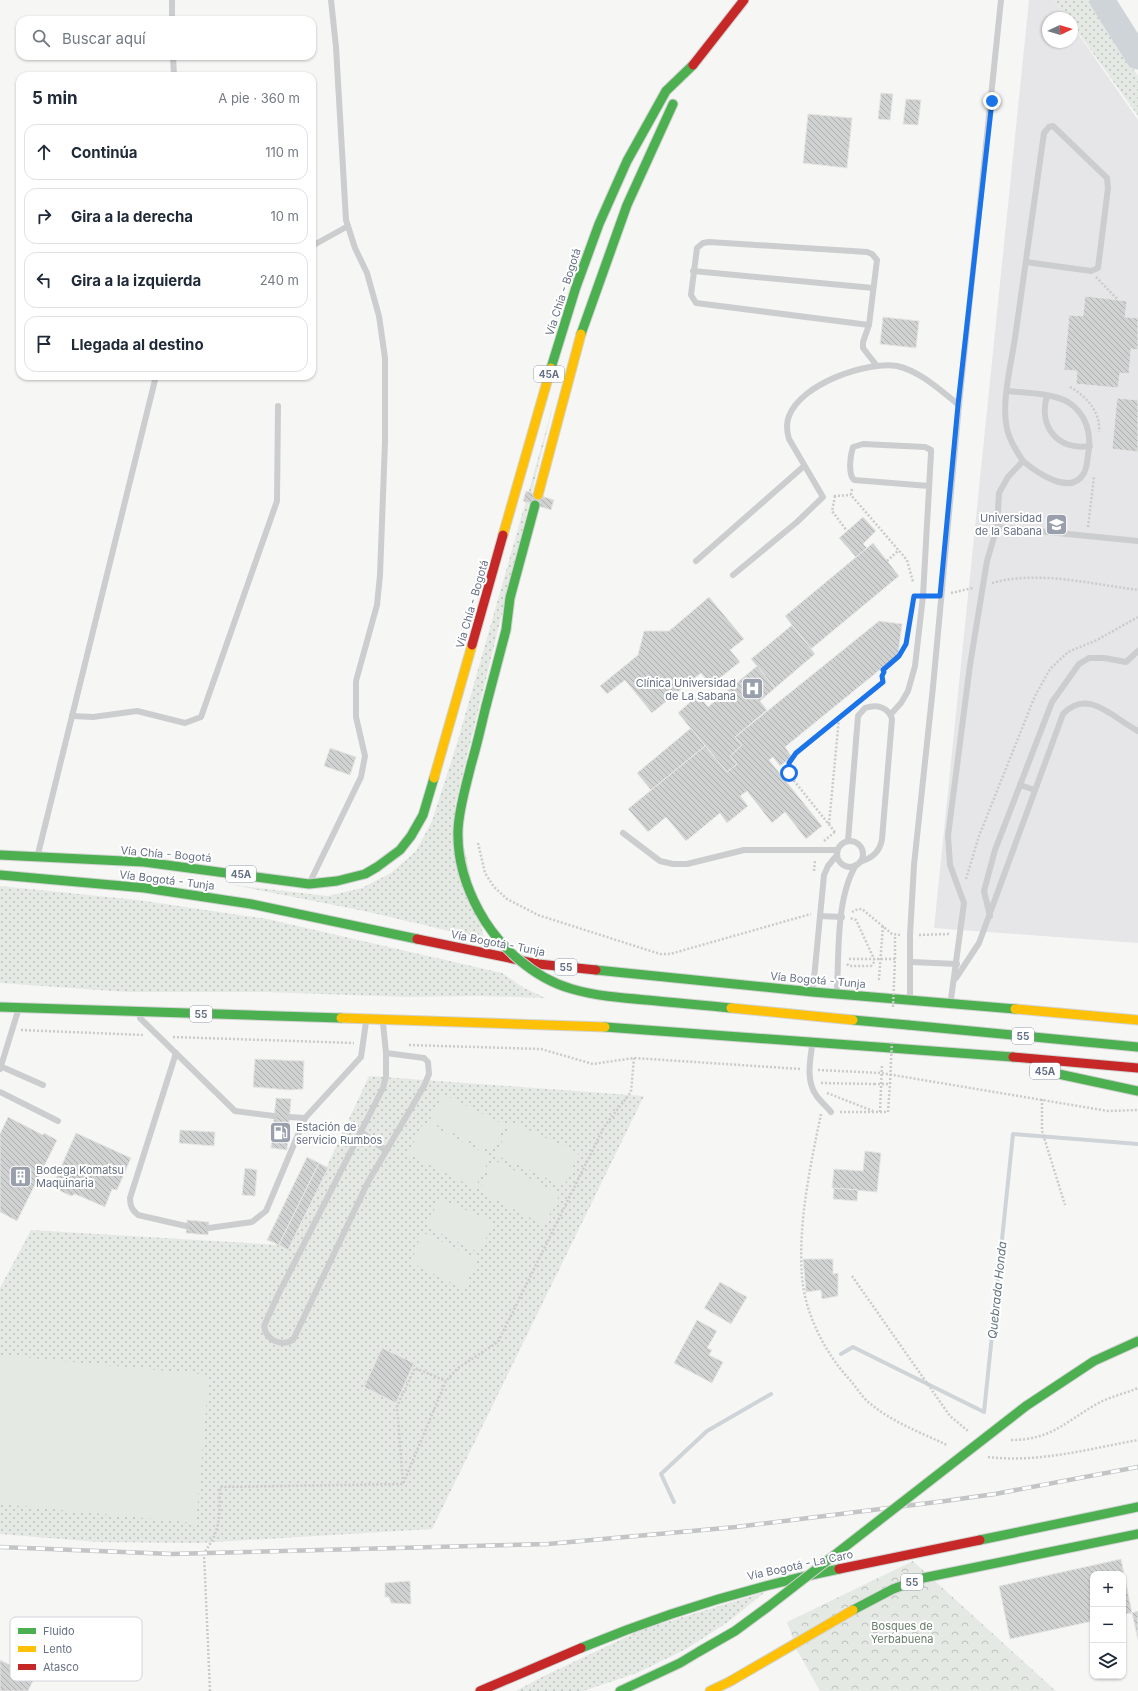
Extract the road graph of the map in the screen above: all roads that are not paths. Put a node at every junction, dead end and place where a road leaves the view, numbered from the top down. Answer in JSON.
{"nodes":[{"id":1,"x":172,"y":0,"type":"edge"},
{"id":2,"x":331,"y":0,"type":"edge"},
{"id":3,"x":744,"y":0,"type":"edge"},
{"id":4,"x":1001,"y":0,"type":"edge"},
{"id":5,"x":172,"y":16,"type":"edge"},
{"id":6,"x":173,"y":60,"type":"edge"},
{"id":7,"x":697,"y":61,"type":"junction"},
{"id":8,"x":174,"y":72,"type":"edge"},
{"id":9,"x":348,"y":226,"type":"junction"},
{"id":10,"x":316,"y":244,"type":"edge"},
{"id":11,"x":1026,"y":262,"type":"junction"},
{"id":12,"x":693,"y":271,"type":"junction"},
{"id":13,"x":873,"y":288,"type":"junction"},
{"id":14,"x":592,"y":306,"type":"junction"},
{"id":15,"x":869,"y":325,"type":"junction"},
{"id":16,"x":877,"y":366,"type":"junction"},
{"id":17,"x":155,"y":380,"type":"edge"},
{"id":18,"x":1008,"y":391,"type":"junction"},
{"id":19,"x":1047,"y":396,"type":"junction"},
{"id":20,"x":958,"y":405,"type":"junction"},
{"id":21,"x":278,"y":406,"type":"dead end"},
{"id":22,"x":1090,"y":446,"type":"junction"},
{"id":23,"x":1023,"y":462,"type":"junction"},
{"id":24,"x":804,"y":466,"type":"junction"},
{"id":25,"x":929,"y":486,"type":"junction"},
{"id":26,"x":996,"y":527,"type":"junction"},
{"id":27,"x":1138,"y":541,"type":"edge"},
{"id":28,"x":696,"y":561,"type":"dead end"},
{"id":29,"x":733,"y":575,"type":"dead end"},
{"id":30,"x":506,"y":630,"type":"junction"},
{"id":31,"x":1138,"y":651,"type":"edge"},
{"id":32,"x":891,"y":714,"type":"junction"},
{"id":33,"x":72,"y":716,"type":"junction"},
{"id":34,"x":1138,"y":731,"type":"edge"},
{"id":35,"x":1020,"y":785,"type":"junction"},
{"id":36,"x":1035,"y":790,"type":"junction"},
{"id":37,"x":623,"y":833,"type":"dead end"},
{"id":38,"x":848,"y":841,"type":"junction"},
{"id":39,"x":837,"y":853,"type":"junction"},
{"id":40,"x":0,"y":855,"type":"edge"},
{"id":41,"x":37,"y":857,"type":"junction"},
{"id":42,"x":858,"y":864,"type":"junction"},
{"id":43,"x":0,"y":875,"type":"edge"},
{"id":44,"x":309,"y":884,"type":"junction"},
{"id":45,"x":820,"y":916,"type":"junction"},
{"id":46,"x":990,"y":916,"type":"junction"},
{"id":47,"x":845,"y":917,"type":"junction"},
{"id":48,"x":910,"y":962,"type":"junction"},
{"id":49,"x":957,"y":964,"type":"junction"},
{"id":50,"x":955,"y":980,"type":"junction"},
{"id":51,"x":813,"y":992,"type":"junction"},
{"id":52,"x":837,"y":994,"type":"junction"},
{"id":53,"x":910,"y":1000,"type":"junction"},
{"id":54,"x":951,"y":1003,"type":"junction"},
{"id":55,"x":0,"y":1008,"type":"edge"},
{"id":56,"x":19,"y":1008,"type":"junction"},
{"id":57,"x":135,"y":1012,"type":"junction"},
{"id":58,"x":366,"y":1019,"type":"junction"},
{"id":59,"x":382,"y":1019,"type":"junction"},
{"id":60,"x":1138,"y":1020,"type":"edge"},
{"id":61,"x":812,"y":1042,"type":"junction"},
{"id":62,"x":1138,"y":1047,"type":"edge"},
{"id":63,"x":176,"y":1053,"type":"junction"},
{"id":64,"x":386,"y":1053,"type":"junction"},
{"id":65,"x":952,"y":1053,"type":"junction"},
{"id":66,"x":0,"y":1067,"type":"edge"},
{"id":67,"x":1026,"y":1068,"type":"dead end"},
{"id":68,"x":1138,"y":1068,"type":"edge"},
{"id":69,"x":1041,"y":1070,"type":"dead end"},
{"id":70,"x":43,"y":1085,"type":"dead end"},
{"id":71,"x":1138,"y":1091,"type":"edge"},
{"id":72,"x":0,"y":1092,"type":"edge"},
{"id":73,"x":831,"y":1112,"type":"road end"},
{"id":74,"x":274,"y":1116,"type":"dead end"},
{"id":75,"x":290,"y":1117,"type":"dead end"},
{"id":76,"x":305,"y":1118,"type":"junction"},
{"id":77,"x":58,"y":1121,"type":"dead end"},
{"id":78,"x":360,"y":1131,"type":"junction"},
{"id":79,"x":385,"y":1150,"type":"junction"},
{"id":80,"x":186,"y":1226,"type":"dead end"},
{"id":81,"x":209,"y":1228,"type":"dead end"},
{"id":82,"x":1138,"y":1341,"type":"edge"},
{"id":83,"x":1138,"y":1507,"type":"edge"},
{"id":84,"x":1138,"y":1534,"type":"edge"},
{"id":85,"x":480,"y":1691,"type":"edge"},
{"id":86,"x":620,"y":1691,"type":"edge"},
{"id":87,"x":710,"y":1691,"type":"edge"}],
"edges":[{"from":1,"to":5,"type":"lane"},
{"from":2,"to":9,"type":"lane"},
{"from":3,"to":7,"type":"main road","name":"Vía Chía - Bogotá","number":"45A"},
{"from":4,"to":20,"type":"lane"},
{"from":6,"to":8,"type":"lane"},
{"from":7,"to":14,"type":"main road"},
{"from":7,"to":44,"type":"main road","name":"Vía Chía - Bogotá","number":"45A"},
{"from":9,"to":10,"type":"lane"},
{"from":9,"to":44,"type":"lane"},
{"from":11,"to":11,"type":"lane"},
{"from":11,"to":18,"type":"lane"},
{"from":12,"to":13,"type":"lane"},
{"from":12,"to":13,"type":"lane"},
{"from":12,"to":15,"type":"lane"},
{"from":13,"to":15,"type":"lane"},
{"from":14,"to":14,"type":"main road"},
{"from":15,"to":16,"type":"lane"},
{"from":16,"to":20,"type":"lane"},
{"from":16,"to":24,"type":"lane"},
{"from":17,"to":33,"type":"lane"},
{"from":18,"to":19,"type":"lane"},
{"from":18,"to":23,"type":"lane"},
{"from":19,"to":22,"type":"lane"},
{"from":19,"to":22,"type":"lane"},
{"from":20,"to":48,"type":"lane"},
{"from":21,"to":33,"type":"lane"},
{"from":22,"to":23,"type":"lane"},
{"from":23,"to":26,"type":"lane"},
{"from":24,"to":28,"type":"lane"},
{"from":24,"to":29,"type":"lane"},
{"from":25,"to":25,"type":"lane"},
{"from":25,"to":32,"type":"lane"},
{"from":26,"to":27,"type":"lane"},
{"from":26,"to":49,"type":"lane"},
{"from":30,"to":30,"type":"main road"},
{"from":30,"to":62,"type":"main road","number":"55","bridge":true},
{"from":31,"to":35,"type":"lane"},
{"from":32,"to":38,"type":"lane"},
{"from":32,"to":42,"type":"lane"},
{"from":33,"to":41,"type":"lane"},
{"from":34,"to":36,"type":"lane"},
{"from":35,"to":36,"type":"lane"},
{"from":35,"to":46,"type":"lane"},
{"from":36,"to":46,"type":"lane"},
{"from":37,"to":39,"type":"lane"},
{"from":38,"to":39,"type":"lane"},
{"from":38,"to":42,"type":"lane"},
{"from":39,"to":42,"type":"lane"},
{"from":39,"to":45,"type":"lane"},
{"from":40,"to":41,"type":"main road","name":"Vía Chía - Bogotá","number":"45A"},
{"from":41,"to":44,"type":"main road","name":"Vía Chía - Bogotá","number":"45A"},
{"from":42,"to":47,"type":"lane"},
{"from":43,"to":51,"type":"main road","name":"Vía Bogotá - Tunja","number":"55"},
{"from":45,"to":47,"type":"lane"},
{"from":45,"to":51,"type":"lane"},
{"from":46,"to":50,"type":"lane"},
{"from":47,"to":52,"type":"lane"},
{"from":48,"to":49,"type":"lane"},
{"from":48,"to":53,"type":"lane"},
{"from":49,"to":50,"type":"lane"},
{"from":50,"to":54,"type":"lane"},
{"from":51,"to":52,"type":"main road","name":"Vía Bogotá - Tunja","number":"55"},
{"from":52,"to":53,"type":"main road","name":"Vía Bogotá - Tunja","number":"55"},
{"from":53,"to":54,"type":"main road","name":"Vía Bogotá - Tunja","number":"55"},
{"from":54,"to":60,"type":"main road","name":"Vía Bogotá - Tunja","number":"55"},
{"from":55,"to":56,"type":"main road","number":"55"},
{"from":56,"to":57,"type":"main road","number":"55"},
{"from":56,"to":66,"type":"lane"},
{"from":57,"to":58,"type":"main road","number":"55"},
{"from":57,"to":63,"type":"lane"},
{"from":58,"to":59,"type":"main road","number":"55"},
{"from":58,"to":76,"type":"lane"},
{"from":59,"to":61,"type":"main road","number":"55"},
{"from":59,"to":64,"type":"lane"},
{"from":61,"to":65,"type":"main road","number":"55"},
{"from":61,"to":73,"type":"lane"},
{"from":63,"to":74,"type":"lane"},
{"from":63,"to":80,"type":"lane"},
{"from":64,"to":78,"type":"lane"},
{"from":64,"to":79,"type":"lane"},
{"from":65,"to":67,"type":"main road","number":"45A"},
{"from":65,"to":68,"type":"main road","number":"55"},
{"from":66,"to":70,"type":"lane"},
{"from":69,"to":71,"type":"main road","number":"45A"},
{"from":72,"to":77,"type":"lane"},
{"from":75,"to":76,"type":"lane"},
{"from":76,"to":81,"type":"lane"},
{"from":78,"to":79,"type":"lane"},
{"from":78,"to":79,"type":"lane"},
{"from":82,"to":86,"type":"main road","bridge":true},
{"from":83,"to":85,"type":"main road","name":"Vía Bogotá - La Caro"},
{"from":84,"to":87,"type":"main road","number":"55"}]}
